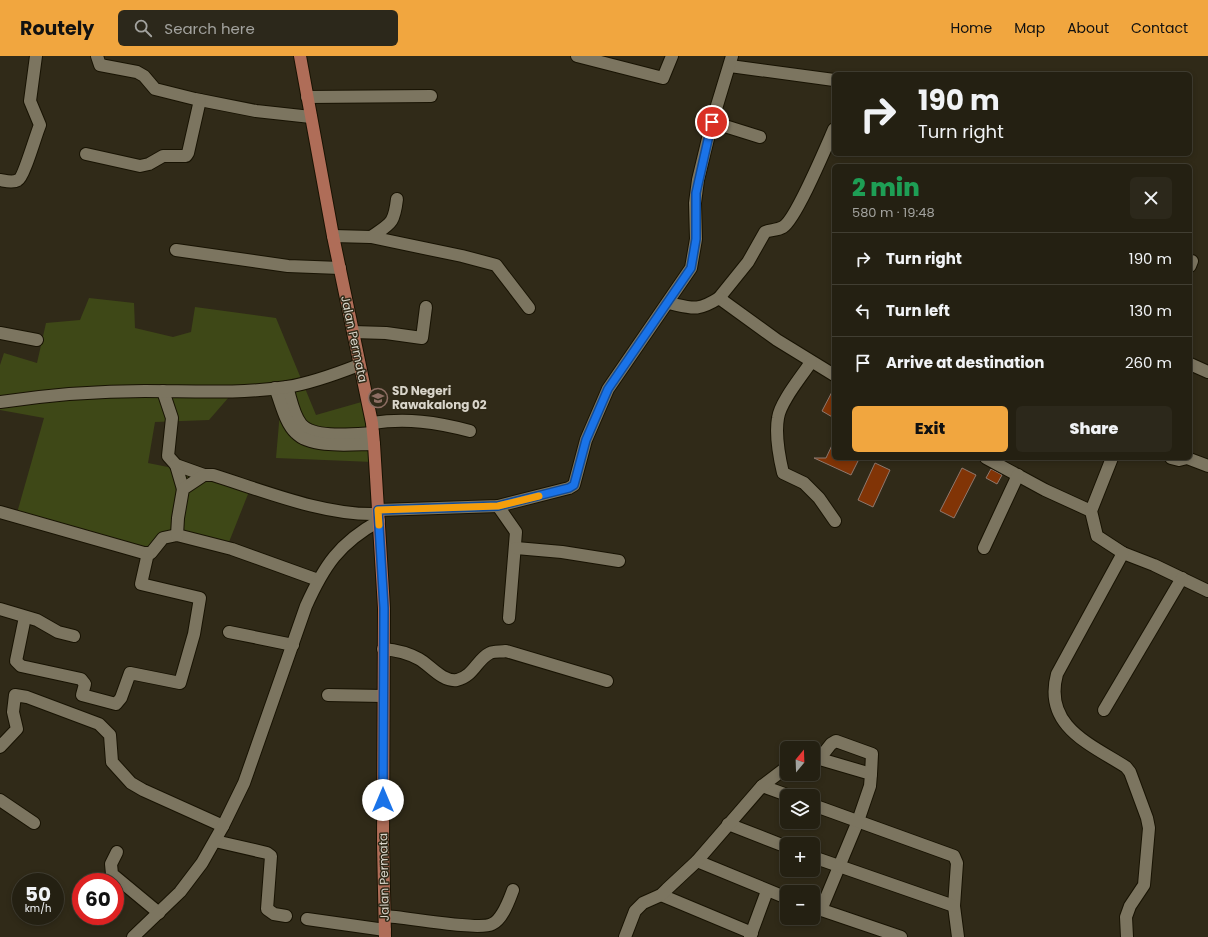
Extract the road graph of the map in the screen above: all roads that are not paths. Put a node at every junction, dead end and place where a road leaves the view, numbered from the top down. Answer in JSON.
{"nodes":[{"id":1,"x":36,"y":56,"type":"edge"},
{"id":2,"x":97,"y":56,"type":"edge"},
{"id":3,"x":300,"y":56,"type":"edge"},
{"id":4,"x":577,"y":56,"type":"edge"},
{"id":5,"x":672,"y":56,"type":"edge"},
{"id":6,"x":731,"y":61,"type":"edge"},
{"id":7,"x":832,"y":80,"type":"edge"},
{"id":8,"x":431,"y":96,"type":"dead end"},
{"id":9,"x":307,"y":97,"type":"junction"},
{"id":10,"x":200,"y":100,"type":"junction"},
{"id":11,"x":311,"y":117,"type":"junction"},
{"id":12,"x":712,"y":122,"type":"junction"},
{"id":13,"x":832,"y":133,"type":"edge"},
{"id":14,"x":760,"y":137,"type":"dead end"},
{"id":15,"x":86,"y":154,"type":"dead end"},
{"id":16,"x":0,"y":180,"type":"edge"},
{"id":17,"x":397,"y":199,"type":"dead end"},
{"id":18,"x":333,"y":236,"type":"junction"},
{"id":19,"x":371,"y":237,"type":"junction"},
{"id":20,"x":176,"y":250,"type":"dead end"},
{"id":21,"x":340,"y":268,"type":"junction"},
{"id":22,"x":719,"y":298,"type":"junction"},
{"id":23,"x":668,"y":304,"type":"junction"},
{"id":24,"x":426,"y":307,"type":"dead end"},
{"id":25,"x":529,"y":308,"type":"dead end"},
{"id":26,"x":353,"y":332,"type":"junction"},
{"id":27,"x":0,"y":333,"type":"edge"},
{"id":28,"x":38,"y":340,"type":"dead end"},
{"id":29,"x":811,"y":362,"type":"junction"},
{"id":30,"x":360,"y":365,"type":"junction"},
{"id":31,"x":1192,"y":365,"type":"edge"},
{"id":32,"x":1208,"y":372,"type":"edge"},
{"id":33,"x":832,"y":375,"type":"edge"},
{"id":34,"x":281,"y":387,"type":"junction"},
{"id":35,"x":163,"y":391,"type":"junction"},
{"id":36,"x":0,"y":402,"type":"edge"},
{"id":37,"x":470,"y":431,"type":"dead end"},
{"id":38,"x":373,"y":433,"type":"junction"},
{"id":39,"x":990,"y":460,"type":"edge"},
{"id":40,"x":1111,"y":460,"type":"edge"},
{"id":41,"x":1192,"y":460,"type":"edge"},
{"id":42,"x":176,"y":465,"type":"junction"},
{"id":43,"x":1208,"y":466,"type":"edge"},
{"id":44,"x":204,"y":475,"type":"junction"},
{"id":45,"x":1018,"y":475,"type":"junction"},
{"id":46,"x":183,"y":489,"type":"junction"},
{"id":47,"x":498,"y":506,"type":"junction"},
{"id":48,"x":1091,"y":511,"type":"junction"},
{"id":49,"x":0,"y":512,"type":"edge"},
{"id":50,"x":378,"y":515,"type":"junction"},
{"id":51,"x":835,"y":521,"type":"dead end"},
{"id":52,"x":178,"y":535,"type":"junction"},
{"id":53,"x":516,"y":548,"type":"junction"},
{"id":54,"x":984,"y":548,"type":"dead end"},
{"id":55,"x":148,"y":553,"type":"junction"},
{"id":56,"x":1123,"y":553,"type":"junction"},
{"id":57,"x":619,"y":561,"type":"dead end"},
{"id":58,"x":1182,"y":578,"type":"junction"},
{"id":59,"x":318,"y":580,"type":"junction"},
{"id":60,"x":1208,"y":591,"type":"edge"},
{"id":61,"x":0,"y":609,"type":"edge"},
{"id":62,"x":25,"y":617,"type":"junction"},
{"id":63,"x":509,"y":618,"type":"dead end"},
{"id":64,"x":229,"y":632,"type":"dead end"},
{"id":65,"x":74,"y":636,"type":"dead end"},
{"id":66,"x":293,"y":645,"type":"junction"},
{"id":67,"x":384,"y":649,"type":"junction"},
{"id":68,"x":607,"y":681,"type":"dead end"},
{"id":69,"x":328,"y":695,"type":"dead end"},
{"id":70,"x":383,"y":696,"type":"junction"},
{"id":71,"x":1104,"y":710,"type":"dead end"},
{"id":72,"x":0,"y":747,"type":"edge"},
{"id":73,"x":820,"y":754,"type":"edge"},
{"id":74,"x":820,"y":759,"type":"edge"},
{"id":75,"x":780,"y":772,"type":"edge"},
{"id":76,"x":871,"y":774,"type":"junction"},
{"id":77,"x":762,"y":786,"type":"junction"},
{"id":78,"x":780,"y":792,"type":"edge"},
{"id":79,"x":0,"y":800,"type":"edge"},
{"id":80,"x":820,"y":807,"type":"edge"},
{"id":81,"x":858,"y":821,"type":"junction"},
{"id":82,"x":34,"y":823,"type":"dead end"},
{"id":83,"x":728,"y":824,"type":"junction"},
{"id":84,"x":223,"y":826,"type":"junction"},
{"id":85,"x":215,"y":841,"type":"junction"},
{"id":86,"x":780,"y":844,"type":"edge"},
{"id":87,"x":117,"y":852,"type":"dead end"},
{"id":88,"x":820,"y":860,"type":"edge"},
{"id":89,"x":697,"y":861,"type":"junction"},
{"id":90,"x":838,"y":866,"type":"junction"},
{"id":91,"x":513,"y":890,"type":"dead end"},
{"id":92,"x":767,"y":891,"type":"junction"},
{"id":93,"x":661,"y":895,"type":"junction"},
{"id":94,"x":780,"y":896,"type":"edge"},
{"id":95,"x":820,"y":903,"type":"edge"},
{"id":96,"x":954,"y":906,"type":"junction"},
{"id":97,"x":820,"y":910,"type":"edge"},
{"id":98,"x":159,"y":913,"type":"junction"},
{"id":99,"x":286,"y":916,"type":"dead end"},
{"id":100,"x":385,"y":916,"type":"junction"},
{"id":101,"x":307,"y":919,"type":"dead end"},
{"id":102,"x":385,"y":933,"type":"edge"},
{"id":103,"x":875,"y":933,"type":"edge"},
{"id":104,"x":751,"y":935,"type":"edge"},
{"id":105,"x":630,"y":936,"type":"edge"},
{"id":106,"x":133,"y":937,"type":"edge"},
{"id":107,"x":901,"y":937,"type":"edge"},
{"id":108,"x":958,"y":937,"type":"edge"},
{"id":109,"x":1127,"y":937,"type":"edge"}],
"edges":[{"from":1,"to":16,"type":"street"},
{"from":2,"to":10,"type":"street"},
{"from":3,"to":9,"type":"main road","name":"Jalan Permata"},
{"from":4,"to":5,"type":"street"},
{"from":6,"to":7,"type":"street"},
{"from":6,"to":12,"type":"street"},
{"from":8,"to":9,"type":"street"},
{"from":9,"to":11,"type":"main road","name":"Jalan Permata"},
{"from":10,"to":11,"type":"street"},
{"from":10,"to":15,"type":"street"},
{"from":11,"to":18,"type":"main road","name":"Jalan Permata"},
{"from":12,"to":14,"type":"street"},
{"from":12,"to":23,"type":"street"},
{"from":13,"to":22,"type":"street"},
{"from":17,"to":19,"type":"street"},
{"from":18,"to":19,"type":"street"},
{"from":18,"to":21,"type":"main road","name":"Jalan Permata"},
{"from":19,"to":25,"type":"street"},
{"from":20,"to":21,"type":"street"},
{"from":21,"to":26,"type":"main road","name":"Jalan Permata"},
{"from":22,"to":23,"type":"street"},
{"from":22,"to":29,"type":"street"},
{"from":23,"to":47,"type":"street"},
{"from":24,"to":26,"type":"street"},
{"from":26,"to":30,"type":"main road","name":"Jalan Permata"},
{"from":27,"to":28,"type":"street"},
{"from":29,"to":33,"type":"street"},
{"from":29,"to":51,"type":"street"},
{"from":30,"to":34,"type":"street"},
{"from":30,"to":38,"type":"main road","name":"Jalan Permata"},
{"from":31,"to":32,"type":"street"},
{"from":34,"to":35,"type":"street"},
{"from":34,"to":38,"type":"street"},
{"from":35,"to":36,"type":"street"},
{"from":35,"to":42,"type":"street"},
{"from":37,"to":38,"type":"street"},
{"from":38,"to":50,"type":"main road","name":"Jalan Permata"},
{"from":39,"to":45,"type":"street"},
{"from":40,"to":48,"type":"street"},
{"from":41,"to":43,"type":"street"},
{"from":42,"to":44,"type":"street"},
{"from":42,"to":46,"type":"street"},
{"from":44,"to":46,"type":"street"},
{"from":44,"to":50,"type":"street"},
{"from":45,"to":48,"type":"street"},
{"from":45,"to":54,"type":"street"},
{"from":46,"to":52,"type":"street"},
{"from":47,"to":50,"type":"street"},
{"from":47,"to":53,"type":"street"},
{"from":48,"to":56,"type":"street"},
{"from":49,"to":55,"type":"street"},
{"from":50,"to":59,"type":"street"},
{"from":50,"to":67,"type":"main road","name":"Jalan Permata"},
{"from":52,"to":55,"type":"street"},
{"from":52,"to":59,"type":"street"},
{"from":53,"to":57,"type":"street"},
{"from":53,"to":63,"type":"street"},
{"from":55,"to":62,"type":"street"},
{"from":56,"to":58,"type":"street"},
{"from":56,"to":109,"type":"street"},
{"from":58,"to":60,"type":"street"},
{"from":58,"to":71,"type":"street"},
{"from":59,"to":66,"type":"street"},
{"from":61,"to":62,"type":"street"},
{"from":62,"to":65,"type":"street"},
{"from":64,"to":66,"type":"street"},
{"from":66,"to":84,"type":"street"},
{"from":67,"to":68,"type":"street"},
{"from":67,"to":70,"type":"main road","name":"Jalan Permata"},
{"from":69,"to":70,"type":"street"},
{"from":70,"to":100,"type":"main road","name":"Jalan Permata"},
{"from":72,"to":84,"type":"street"},
{"from":73,"to":76,"type":"street"},
{"from":74,"to":76,"type":"street"},
{"from":75,"to":77,"type":"street"},
{"from":76,"to":81,"type":"street"},
{"from":77,"to":78,"type":"street"},
{"from":77,"to":83,"type":"street"},
{"from":79,"to":82,"type":"street"},
{"from":80,"to":81,"type":"street"},
{"from":81,"to":90,"type":"street"},
{"from":81,"to":96,"type":"street"},
{"from":83,"to":86,"type":"street"},
{"from":83,"to":89,"type":"street"},
{"from":84,"to":85,"type":"street"},
{"from":85,"to":98,"type":"street"},
{"from":85,"to":99,"type":"street"},
{"from":87,"to":98,"type":"street"},
{"from":88,"to":90,"type":"street"},
{"from":89,"to":92,"type":"street"},
{"from":89,"to":93,"type":"street"},
{"from":90,"to":95,"type":"street"},
{"from":90,"to":96,"type":"street"},
{"from":91,"to":100,"type":"street"},
{"from":92,"to":94,"type":"street"},
{"from":92,"to":104,"type":"street"},
{"from":93,"to":104,"type":"street"},
{"from":93,"to":105,"type":"street"},
{"from":96,"to":108,"type":"street"},
{"from":97,"to":103,"type":"street"},
{"from":98,"to":106,"type":"street"},
{"from":100,"to":102,"type":"main road","name":"Jalan Permata"},
{"from":101,"to":102,"type":"street"},
{"from":103,"to":107,"type":"street"}]}
